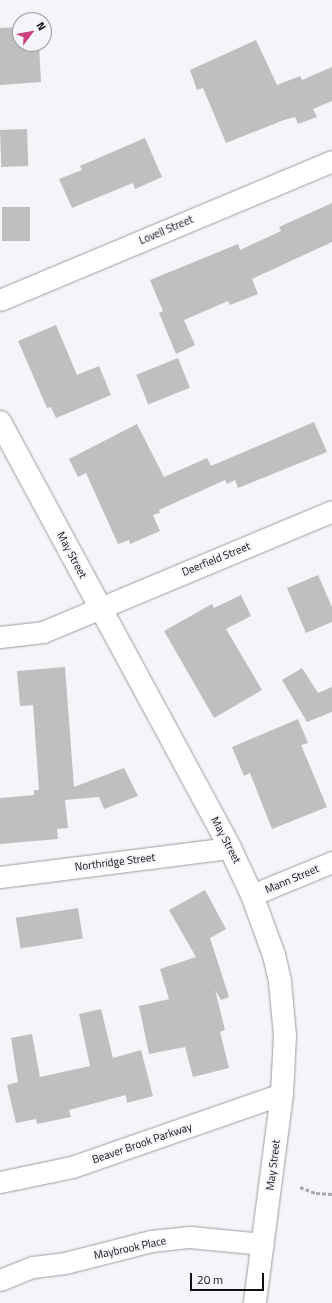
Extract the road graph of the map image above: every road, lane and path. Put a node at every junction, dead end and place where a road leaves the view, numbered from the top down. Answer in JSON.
{"nodes":[{"id":1,"x":332,"y":161,"type":"edge"},
{"id":2,"x":0,"y":300,"type":"edge"},
{"id":3,"x":0,"y":422,"type":"edge"},
{"id":4,"x":332,"y":511,"type":"edge"},
{"id":5,"x":100,"y":607,"type":"junction"},
{"id":6,"x":0,"y":638,"type":"edge"},
{"id":7,"x":230,"y":848,"type":"junction"},
{"id":8,"x":332,"y":862,"type":"edge"},
{"id":9,"x":0,"y":877,"type":"edge"},
{"id":10,"x":252,"y":895,"type":"junction"},
{"id":11,"x":282,"y":1094,"type":"junction"},
{"id":12,"x":0,"y":1182,"type":"edge"},
{"id":13,"x":300,"y":1187,"type":"dead end"},
{"id":14,"x":332,"y":1194,"type":"edge"},
{"id":15,"x":263,"y":1244,"type":"junction"},
{"id":16,"x":0,"y":1280,"type":"edge"},
{"id":17,"x":255,"y":1303,"type":"edge"}],
"edges":[{"from":1,"to":2,"type":"street","name":"Lovell Street"},
{"from":3,"to":5,"type":"street","name":"May Street"},
{"from":4,"to":5,"type":"street","name":"Deerfield Street"},
{"from":5,"to":6,"type":"street","name":"Deerfield Street"},
{"from":5,"to":7,"type":"street","name":"May Street"},
{"from":7,"to":9,"type":"street","name":"Northridge Street"},
{"from":7,"to":10,"type":"street","name":"May Street"},
{"from":8,"to":10,"type":"street","name":"Mann Street"},
{"from":10,"to":11,"type":"street","name":"May Street"},
{"from":11,"to":12,"type":"street","name":"Beaver Brook Parkway"},
{"from":11,"to":15,"type":"street","name":"May Street"},
{"from":13,"to":14,"type":"path"},
{"from":15,"to":16,"type":"street","name":"Maybrook Place"},
{"from":15,"to":17,"type":"street","name":"May Street"}]}
